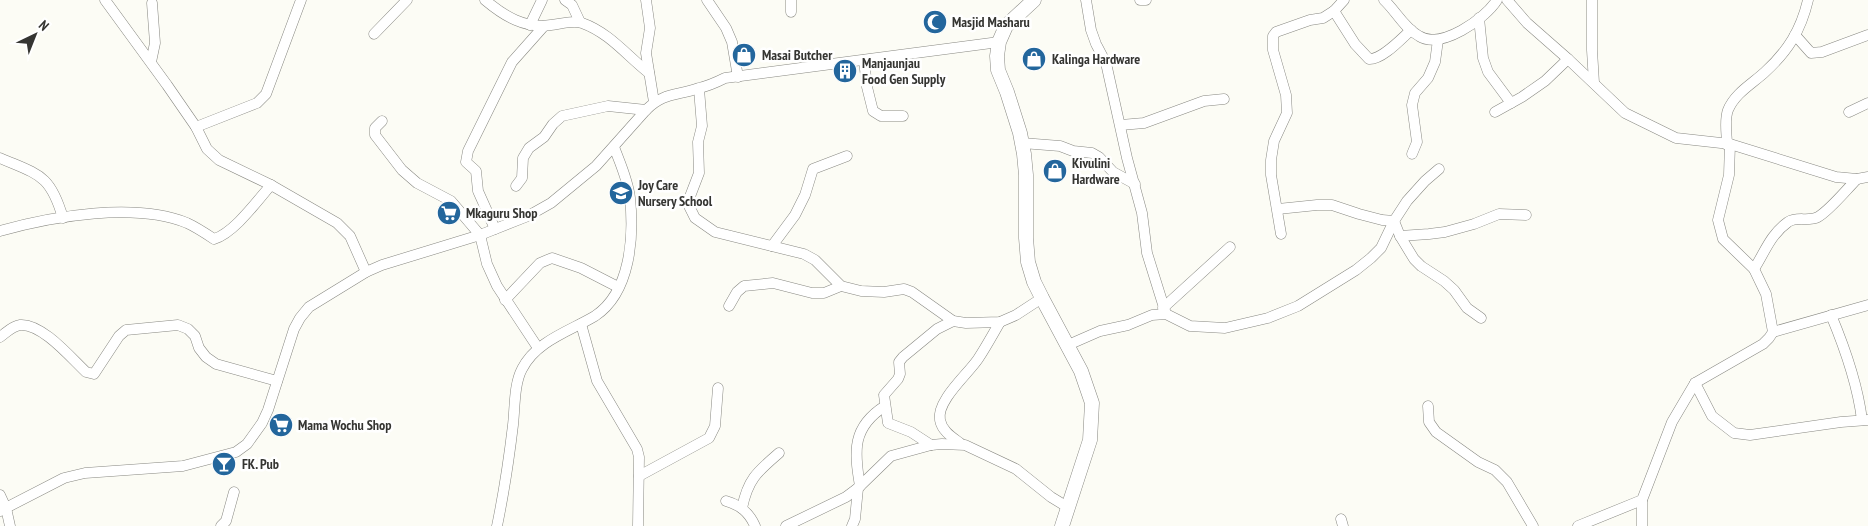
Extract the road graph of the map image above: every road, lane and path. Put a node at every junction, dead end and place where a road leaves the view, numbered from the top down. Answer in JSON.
{"nodes":[{"id":1,"x":104,"y":0,"type":"edge"},
{"id":2,"x":301,"y":0,"type":"edge"},
{"id":3,"x":407,"y":0,"type":"edge"},
{"id":4,"x":485,"y":0,"type":"edge"},
{"id":5,"x":542,"y":0,"type":"edge"},
{"id":6,"x":565,"y":0,"type":"edge"},
{"id":7,"x":646,"y":0,"type":"edge"},
{"id":8,"x":708,"y":0,"type":"edge"},
{"id":9,"x":791,"y":0,"type":"edge"},
{"id":10,"x":1034,"y":0,"type":"edge"},
{"id":11,"x":1086,"y":0,"type":"edge"},
{"id":12,"x":1140,"y":0,"type":"edge"},
{"id":13,"x":1146,"y":0,"type":"edge"},
{"id":14,"x":1344,"y":0,"type":"edge"},
{"id":15,"x":1384,"y":0,"type":"edge"},
{"id":16,"x":1497,"y":0,"type":"edge"},
{"id":17,"x":1507,"y":0,"type":"edge"},
{"id":18,"x":1592,"y":0,"type":"edge"},
{"id":19,"x":1808,"y":0,"type":"edge"},
{"id":20,"x":152,"y":3,"type":"dead end"},
{"id":21,"x":1334,"y":11,"type":"junction"},
{"id":22,"x":791,"y":12,"type":"dead end"},
{"id":23,"x":1479,"y":18,"type":"junction"},
{"id":24,"x":580,"y":22,"type":"junction"},
{"id":25,"x":530,"y":25,"type":"junction"},
{"id":26,"x":544,"y":26,"type":"junction"},
{"id":27,"x":1410,"y":30,"type":"junction"},
{"id":28,"x":374,"y":34,"type":"dead end"},
{"id":29,"x":1795,"y":35,"type":"junction"},
{"id":30,"x":1868,"y":35,"type":"edge"},
{"id":31,"x":1438,"y":40,"type":"junction"},
{"id":32,"x":999,"y":42,"type":"junction"},
{"id":33,"x":1568,"y":59,"type":"junction"},
{"id":34,"x":864,"y":60,"type":"junction"},
{"id":35,"x":150,"y":62,"type":"junction"},
{"id":36,"x":649,"y":73,"type":"junction"},
{"id":37,"x":738,"y":77,"type":"junction"},
{"id":38,"x":1594,"y":83,"type":"junction"},
{"id":39,"x":699,"y":89,"type":"junction"},
{"id":40,"x":1224,"y":99,"type":"dead end"},
{"id":41,"x":654,"y":102,"type":"junction"},
{"id":42,"x":1511,"y":103,"type":"junction"},
{"id":43,"x":1868,"y":103,"type":"edge"},
{"id":44,"x":646,"y":110,"type":"junction"},
{"id":45,"x":1495,"y":112,"type":"dead end"},
{"id":46,"x":1849,"y":112,"type":"dead end"},
{"id":47,"x":903,"y":116,"type":"dead end"},
{"id":48,"x":382,"y":121,"type":"dead end"},
{"id":49,"x":1121,"y":125,"type":"junction"},
{"id":50,"x":196,"y":127,"type":"junction"},
{"id":51,"x":1022,"y":143,"type":"junction"},
{"id":52,"x":1728,"y":145,"type":"junction"},
{"id":53,"x":614,"y":147,"type":"junction"},
{"id":54,"x":1412,"y":154,"type":"dead end"},
{"id":55,"x":847,"y":156,"type":"dead end"},
{"id":56,"x":0,"y":158,"type":"edge"},
{"id":57,"x":1439,"y":169,"type":"dead end"},
{"id":58,"x":1868,"y":177,"type":"edge"},
{"id":59,"x":1857,"y":180,"type":"junction"},
{"id":60,"x":1135,"y":184,"type":"junction"},
{"id":61,"x":272,"y":185,"type":"junction"},
{"id":62,"x":516,"y":186,"type":"dead end"},
{"id":63,"x":1278,"y":209,"type":"junction"},
{"id":64,"x":1526,"y":215,"type":"dead end"},
{"id":65,"x":63,"y":218,"type":"junction"},
{"id":66,"x":1394,"y":221,"type":"junction"},
{"id":67,"x":495,"y":229,"type":"junction"},
{"id":68,"x":0,"y":231,"type":"edge"},
{"id":69,"x":1282,"y":234,"type":"dead end"},
{"id":70,"x":480,"y":235,"type":"junction"},
{"id":71,"x":1400,"y":236,"type":"junction"},
{"id":72,"x":772,"y":246,"type":"junction"},
{"id":73,"x":1230,"y":247,"type":"dead end"},
{"id":74,"x":1754,"y":269,"type":"junction"},
{"id":75,"x":366,"y":272,"type":"junction"},
{"id":76,"x":841,"y":286,"type":"junction"},
{"id":77,"x":618,"y":287,"type":"junction"},
{"id":78,"x":1042,"y":298,"type":"junction"},
{"id":79,"x":505,"y":300,"type":"junction"},
{"id":80,"x":1868,"y":305,"type":"edge"},
{"id":81,"x":729,"y":306,"type":"dead end"},
{"id":82,"x":1164,"y":311,"type":"junction"},
{"id":83,"x":1831,"y":315,"type":"junction"},
{"id":84,"x":1481,"y":318,"type":"dead end"},
{"id":85,"x":953,"y":321,"type":"junction"},
{"id":86,"x":1000,"y":322,"type":"junction"},
{"id":87,"x":581,"y":324,"type":"junction"},
{"id":88,"x":1773,"y":332,"type":"junction"},
{"id":89,"x":0,"y":337,"type":"edge"},
{"id":90,"x":1068,"y":345,"type":"junction"},
{"id":91,"x":538,"y":348,"type":"junction"},
{"id":92,"x":277,"y":381,"type":"junction"},
{"id":93,"x":1694,"y":384,"type":"junction"},
{"id":94,"x":718,"y":388,"type":"dead end"},
{"id":95,"x":885,"y":406,"type":"junction"},
{"id":96,"x":1428,"y":406,"type":"dead end"},
{"id":97,"x":1865,"y":420,"type":"edge"},
{"id":98,"x":960,"y":443,"type":"junction"},
{"id":99,"x":931,"y":445,"type":"junction"},
{"id":100,"x":779,"y":453,"type":"dead end"},
{"id":101,"x":639,"y":476,"type":"junction"},
{"id":102,"x":859,"y":487,"type":"junction"},
{"id":103,"x":234,"y":492,"type":"dead end"},
{"id":104,"x":0,"y":495,"type":"edge"},
{"id":105,"x":1642,"y":500,"type":"junction"},
{"id":106,"x":726,"y":501,"type":"dead end"},
{"id":107,"x":742,"y":508,"type":"junction"},
{"id":108,"x":1069,"y":508,"type":"junction"},
{"id":109,"x":3,"y":510,"type":"edge"},
{"id":110,"x":807,"y":521,"type":"edge"},
{"id":111,"x":10,"y":526,"type":"edge"},
{"id":112,"x":221,"y":526,"type":"edge"},
{"id":113,"x":497,"y":526,"type":"edge"},
{"id":114,"x":638,"y":526,"type":"edge"},
{"id":115,"x":755,"y":526,"type":"edge"},
{"id":116,"x":786,"y":526,"type":"edge"},
{"id":117,"x":852,"y":526,"type":"edge"},
{"id":118,"x":1062,"y":526,"type":"edge"},
{"id":119,"x":1533,"y":526,"type":"edge"},
{"id":120,"x":1578,"y":526,"type":"edge"},
{"id":121,"x":1642,"y":526,"type":"edge"}],
"edges":[{"from":1,"to":35,"type":"street"},
{"from":2,"to":50,"type":"street"},
{"from":3,"to":28,"type":"street"},
{"from":4,"to":25,"type":"street"},
{"from":5,"to":25,"type":"street"},
{"from":6,"to":24,"type":"street"},
{"from":7,"to":36,"type":"street"},
{"from":8,"to":37,"type":"street"},
{"from":9,"to":22,"type":"street"},
{"from":10,"to":32,"type":"street"},
{"from":11,"to":49,"type":"street"},
{"from":12,"to":13,"type":"street"},
{"from":14,"to":21,"type":"street"},
{"from":15,"to":27,"type":"street"},
{"from":16,"to":23,"type":"street"},
{"from":17,"to":33,"type":"street"},
{"from":18,"to":38,"type":"street"},
{"from":19,"to":29,"type":"street"},
{"from":20,"to":35,"type":"street"},
{"from":21,"to":27,"type":"street"},
{"from":21,"to":63,"type":"street"},
{"from":23,"to":31,"type":"street"},
{"from":23,"to":42,"type":"street"},
{"from":24,"to":26,"type":"street"},
{"from":24,"to":36,"type":"street"},
{"from":25,"to":26,"type":"street"},
{"from":26,"to":67,"type":"street"},
{"from":27,"to":31,"type":"street"},
{"from":29,"to":30,"type":"street"},
{"from":29,"to":52,"type":"street"},
{"from":31,"to":54,"type":"street"},
{"from":32,"to":34,"type":"street"},
{"from":32,"to":51,"type":"street"},
{"from":33,"to":38,"type":"street"},
{"from":33,"to":42,"type":"street"},
{"from":34,"to":37,"type":"street"},
{"from":34,"to":47,"type":"street"},
{"from":35,"to":50,"type":"street"},
{"from":36,"to":41,"type":"street"},
{"from":37,"to":39,"type":"street"},
{"from":38,"to":52,"type":"street"},
{"from":39,"to":41,"type":"street"},
{"from":39,"to":72,"type":"street"},
{"from":40,"to":49,"type":"street"},
{"from":41,"to":44,"type":"street"},
{"from":42,"to":45,"type":"street"},
{"from":43,"to":46,"type":"street"},
{"from":44,"to":53,"type":"street"},
{"from":44,"to":62,"type":"street"},
{"from":48,"to":70,"type":"street"},
{"from":49,"to":60,"type":"street"},
{"from":50,"to":61,"type":"street"},
{"from":51,"to":60,"type":"street"},
{"from":51,"to":78,"type":"street"},
{"from":52,"to":59,"type":"street"},
{"from":52,"to":74,"type":"street"},
{"from":53,"to":67,"type":"street"},
{"from":53,"to":77,"type":"street"},
{"from":55,"to":72,"type":"street"},
{"from":56,"to":65,"type":"street"},
{"from":57,"to":66,"type":"street"},
{"from":58,"to":59,"type":"street"},
{"from":59,"to":74,"type":"street"},
{"from":60,"to":82,"type":"street"},
{"from":61,"to":65,"type":"street"},
{"from":61,"to":75,"type":"street"},
{"from":63,"to":66,"type":"street"},
{"from":63,"to":69,"type":"street"},
{"from":64,"to":71,"type":"street"},
{"from":65,"to":68,"type":"street"},
{"from":66,"to":71,"type":"street"},
{"from":66,"to":82,"type":"street"},
{"from":67,"to":70,"type":"street"},
{"from":70,"to":75,"type":"street"},
{"from":70,"to":79,"type":"street"},
{"from":71,"to":84,"type":"street"},
{"from":72,"to":76,"type":"street"},
{"from":73,"to":82,"type":"street"},
{"from":74,"to":88,"type":"street"},
{"from":75,"to":92,"type":"street"},
{"from":76,"to":81,"type":"street"},
{"from":76,"to":85,"type":"street"},
{"from":77,"to":79,"type":"street"},
{"from":77,"to":87,"type":"street"},
{"from":78,"to":86,"type":"street"},
{"from":78,"to":90,"type":"street"},
{"from":79,"to":91,"type":"street"},
{"from":80,"to":83,"type":"street"},
{"from":82,"to":90,"type":"street"},
{"from":83,"to":88,"type":"street"},
{"from":83,"to":97,"type":"street"},
{"from":85,"to":86,"type":"street"},
{"from":85,"to":95,"type":"street"},
{"from":86,"to":98,"type":"street"},
{"from":87,"to":91,"type":"street"},
{"from":87,"to":101,"type":"street"},
{"from":88,"to":93,"type":"street"},
{"from":89,"to":92,"type":"street"},
{"from":90,"to":108,"type":"street"},
{"from":91,"to":113,"type":"street"},
{"from":92,"to":109,"type":"street"},
{"from":93,"to":97,"type":"street"},
{"from":93,"to":105,"type":"street"},
{"from":94,"to":101,"type":"street"},
{"from":95,"to":99,"type":"street"},
{"from":95,"to":102,"type":"street"},
{"from":96,"to":119,"type":"street"},
{"from":98,"to":99,"type":"street"},
{"from":98,"to":108,"type":"street"},
{"from":99,"to":102,"type":"street"},
{"from":100,"to":107,"type":"street"},
{"from":101,"to":114,"type":"street"},
{"from":102,"to":110,"type":"street"},
{"from":102,"to":117,"type":"street"},
{"from":103,"to":112,"type":"street"},
{"from":104,"to":109,"type":"street"},
{"from":105,"to":120,"type":"street"},
{"from":105,"to":121,"type":"street"},
{"from":106,"to":107,"type":"street"},
{"from":107,"to":115,"type":"street"},
{"from":108,"to":118,"type":"street"},
{"from":109,"to":111,"type":"street"},
{"from":110,"to":116,"type":"street"}]}
